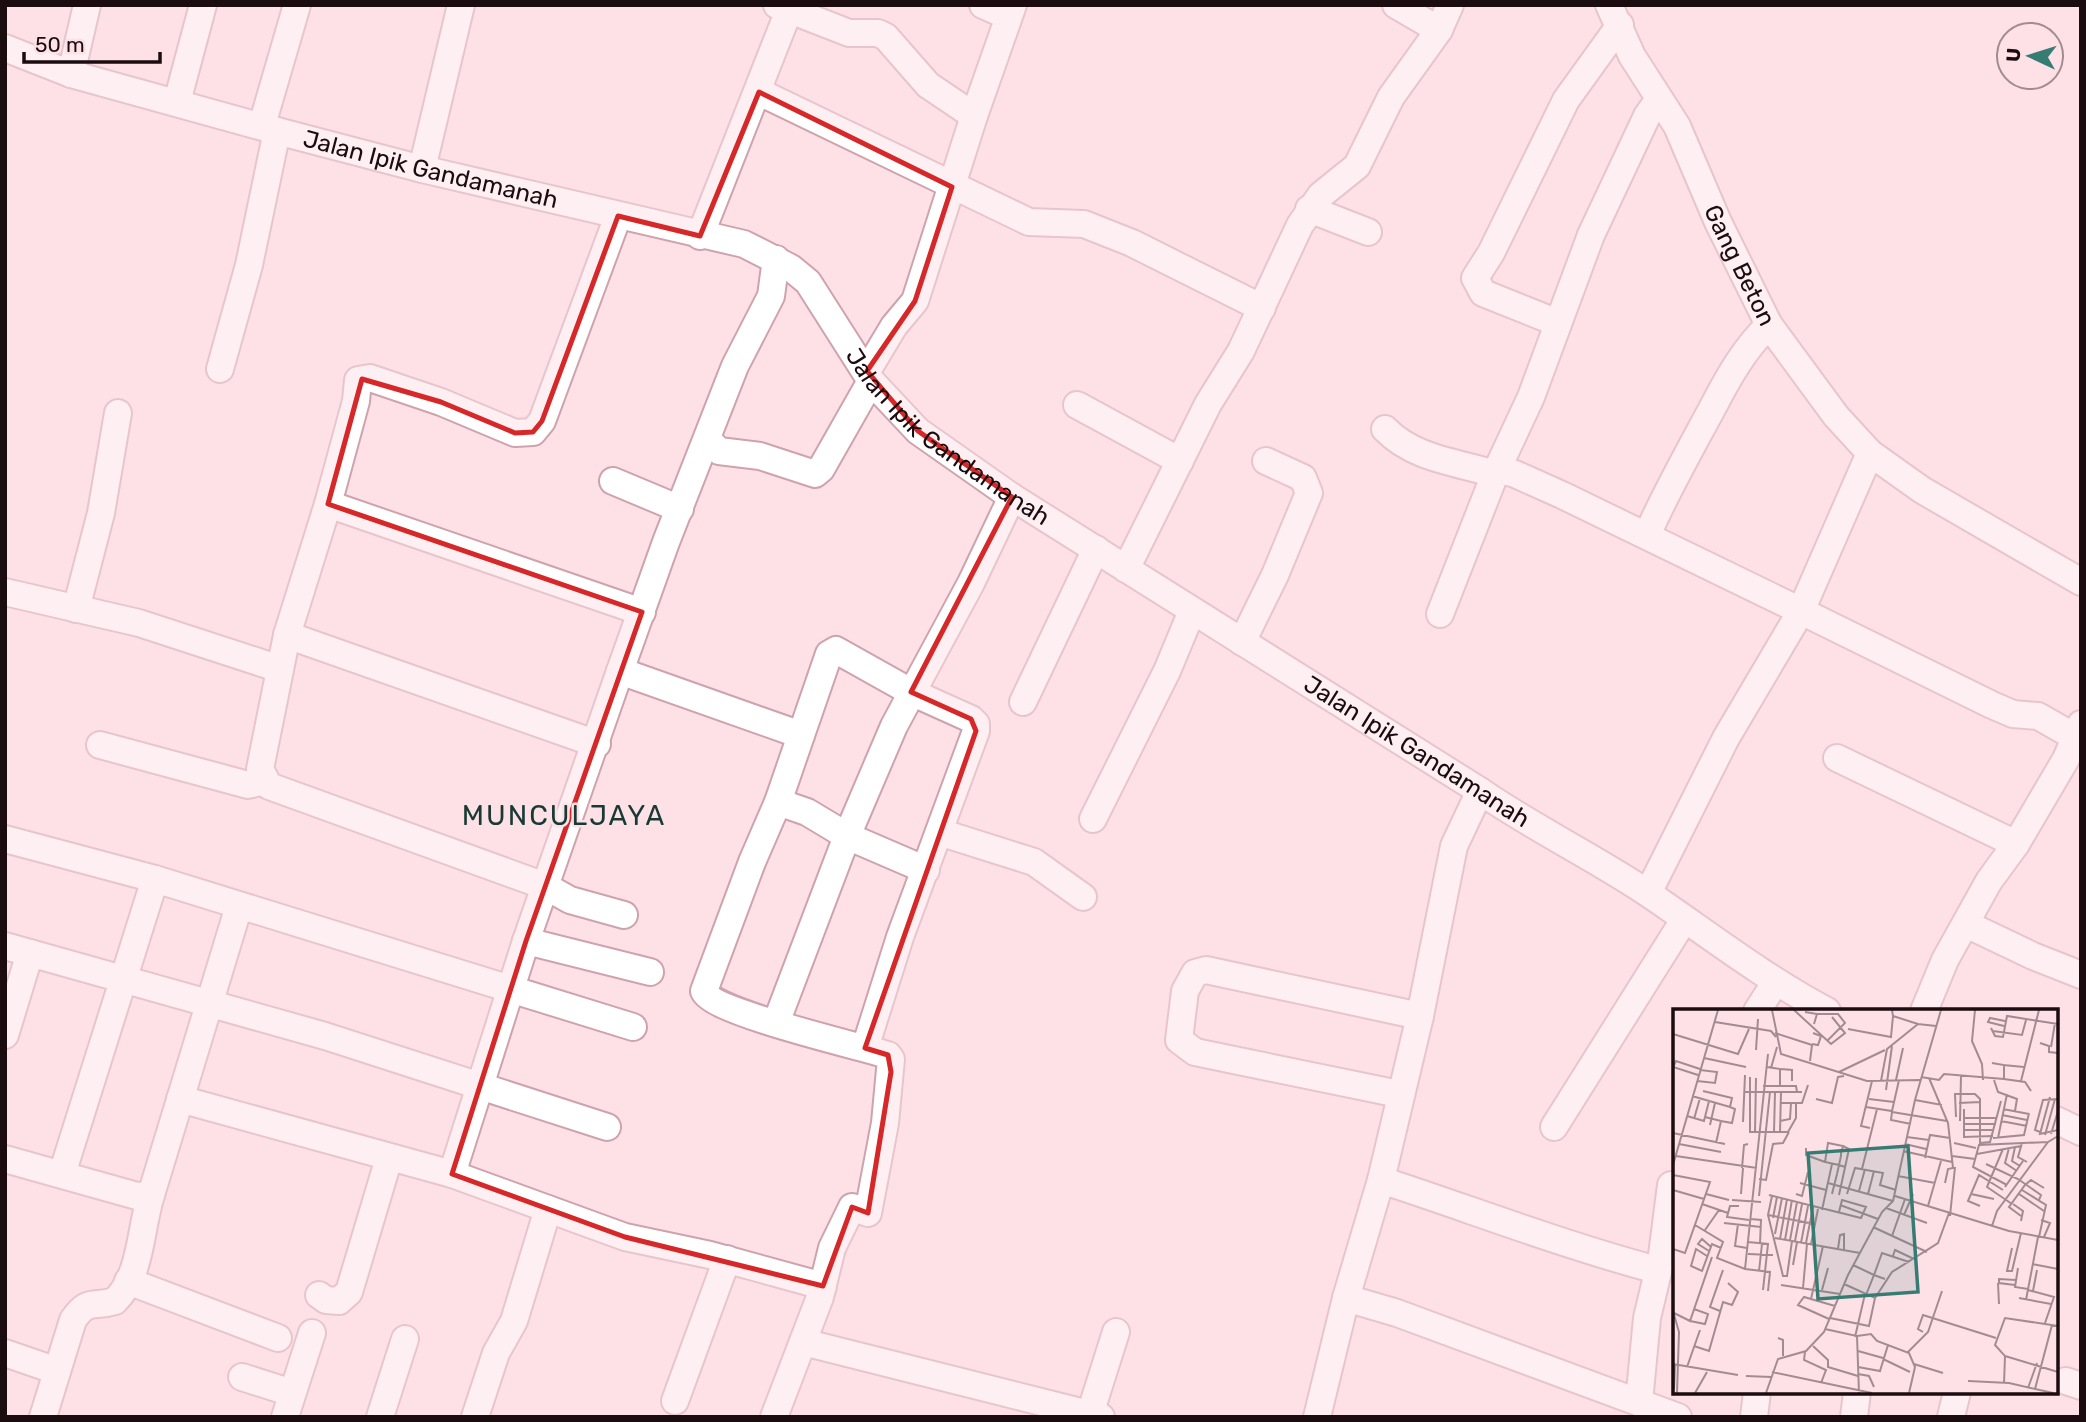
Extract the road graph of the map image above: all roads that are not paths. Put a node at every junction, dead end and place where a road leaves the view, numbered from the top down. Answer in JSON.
{"nodes":[{"id":1,"x":87,"y":5,"type":"edge"},
{"id":2,"x":203,"y":5,"type":"edge"},
{"id":3,"x":297,"y":5,"type":"edge"},
{"id":4,"x":461,"y":5,"type":"edge"},
{"id":5,"x":983,"y":5,"type":"edge"},
{"id":6,"x":1396,"y":5,"type":"edge"},
{"id":7,"x":1450,"y":5,"type":"edge"},
{"id":8,"x":786,"y":7,"type":"edge"},
{"id":9,"x":1010,"y":11,"type":"edge"},
{"id":10,"x":1615,"y":15,"type":"edge"},
{"id":11,"x":1439,"y":30,"type":"junction"},
{"id":12,"x":5,"y":48,"type":"edge"},
{"id":13,"x":71,"y":74,"type":"junction"},
{"id":14,"x":759,"y":92,"type":"junction"},
{"id":15,"x":1659,"y":99,"type":"junction"},
{"id":16,"x":177,"y":102,"type":"junction"},
{"id":17,"x":974,"y":116,"type":"junction"},
{"id":18,"x":270,"y":128,"type":"junction"},
{"id":19,"x":422,"y":169,"type":"junction"},
{"id":20,"x":952,"y":187,"type":"junction"},
{"id":21,"x":1309,"y":209,"type":"junction"},
{"id":22,"x":618,"y":216,"type":"junction"},
{"id":23,"x":1368,"y":232,"type":"dead end"},
{"id":24,"x":700,"y":236,"type":"junction"},
{"id":25,"x":776,"y":259,"type":"junction"},
{"id":26,"x":1262,"y":308,"type":"junction"},
{"id":27,"x":1558,"y":323,"type":"junction"},
{"id":28,"x":1769,"y":325,"type":"junction"},
{"id":29,"x":220,"y":369,"type":"dead end"},
{"id":30,"x":869,"y":376,"type":"junction"},
{"id":31,"x":1077,"y":405,"type":"dead end"},
{"id":32,"x":118,"y":413,"type":"dead end"},
{"id":33,"x":1385,"y":429,"type":"dead end"},
{"id":34,"x":707,"y":439,"type":"junction"},
{"id":35,"x":1870,"y":453,"type":"junction"},
{"id":36,"x":1180,"y":461,"type":"junction"},
{"id":37,"x":1266,"y":461,"type":"dead end"},
{"id":38,"x":1495,"y":474,"type":"junction"},
{"id":39,"x":613,"y":481,"type":"dead end"},
{"id":40,"x":1012,"y":497,"type":"junction"},
{"id":41,"x":328,"y":504,"type":"junction"},
{"id":42,"x":680,"y":509,"type":"junction"},
{"id":43,"x":1647,"y":535,"type":"junction"},
{"id":44,"x":1096,"y":550,"type":"junction"},
{"id":45,"x":1126,"y":569,"type":"junction"},
{"id":46,"x":2081,"y":582,"type":"edge"},
{"id":47,"x":5,"y":592,"type":"edge"},
{"id":48,"x":76,"y":609,"type":"junction"},
{"id":49,"x":1192,"y":611,"type":"junction"},
{"id":50,"x":1801,"y":611,"type":"junction"},
{"id":51,"x":642,"y":612,"type":"junction"},
{"id":52,"x":1440,"y":614,"type":"dead end"},
{"id":53,"x":287,"y":635,"type":"junction"},
{"id":54,"x":1242,"y":642,"type":"junction"},
{"id":55,"x":279,"y":669,"type":"junction"},
{"id":56,"x":620,"y":671,"type":"junction"},
{"id":57,"x":911,"y":692,"type":"junction"},
{"id":58,"x":1023,"y":702,"type":"dead end"},
{"id":59,"x":801,"y":735,"type":"junction"},
{"id":60,"x":597,"y":744,"type":"junction"},
{"id":61,"x":100,"y":745,"type":"dead end"},
{"id":62,"x":2076,"y":746,"type":"edge"},
{"id":63,"x":1837,"y":758,"type":"dead end"},
{"id":64,"x":264,"y":782,"type":"junction"},
{"id":65,"x":1480,"y":791,"type":"junction"},
{"id":66,"x":778,"y":802,"type":"junction"},
{"id":67,"x":1093,"y":819,"type":"dead end"},
{"id":68,"x":939,"y":832,"type":"junction"},
{"id":69,"x":848,"y":836,"type":"junction"},
{"id":70,"x":5,"y":839,"type":"edge"},
{"id":71,"x":2016,"y":844,"type":"junction"},
{"id":72,"x":926,"y":870,"type":"junction"},
{"id":73,"x":155,"y":879,"type":"junction"},
{"id":74,"x":545,"y":886,"type":"junction"},
{"id":75,"x":1648,"y":893,"type":"junction"},
{"id":76,"x":1083,"y":897,"type":"dead end"},
{"id":77,"x":239,"y":906,"type":"junction"},
{"id":78,"x":624,"y":915,"type":"dead end"},
{"id":79,"x":1684,"y":920,"type":"junction"},
{"id":80,"x":1966,"y":924,"type":"junction"},
{"id":81,"x":526,"y":941,"type":"junction"},
{"id":82,"x":18,"y":949,"type":"edge"},
{"id":83,"x":650,"y":972,"type":"dead end"},
{"id":84,"x":2081,"y":975,"type":"edge"},
{"id":85,"x":123,"y":978,"type":"junction"},
{"id":86,"x":1776,"y":983,"type":"junction"},
{"id":87,"x":511,"y":989,"type":"junction"},
{"id":88,"x":208,"y":1002,"type":"junction"},
{"id":89,"x":1758,"y":1009,"type":"edge"},
{"id":90,"x":1823,"y":1009,"type":"edge"},
{"id":91,"x":1925,"y":1009,"type":"edge"},
{"id":92,"x":1420,"y":1016,"type":"junction"},
{"id":93,"x":776,"y":1023,"type":"junction"},
{"id":94,"x":633,"y":1027,"type":"dead end"},
{"id":95,"x":5,"y":1035,"type":"edge"},
{"id":96,"x":865,"y":1048,"type":"junction"},
{"id":97,"x":482,"y":1086,"type":"junction"},
{"id":98,"x":1399,"y":1094,"type":"junction"},
{"id":99,"x":180,"y":1099,"type":"junction"},
{"id":100,"x":2058,"y":1121,"type":"edge"},
{"id":101,"x":607,"y":1127,"type":"dead end"},
{"id":102,"x":1553,"y":1127,"type":"dead end"},
{"id":103,"x":2081,"y":1132,"type":"edge"},
{"id":104,"x":389,"y":1158,"type":"junction"},
{"id":105,"x":5,"y":1159,"type":"edge"},
{"id":106,"x":62,"y":1174,"type":"junction"},
{"id":107,"x":452,"y":1174,"type":"junction"},
{"id":108,"x":1381,"y":1181,"type":"junction"},
{"id":109,"x":1671,"y":1185,"type":"dead end"},
{"id":110,"x":151,"y":1195,"type":"junction"},
{"id":111,"x":548,"y":1209,"type":"junction"},
{"id":112,"x":727,"y":1259,"type":"junction"},
{"id":113,"x":1665,"y":1262,"type":"edge"},
{"id":114,"x":128,"y":1281,"type":"junction"},
{"id":115,"x":823,"y":1286,"type":"junction"},
{"id":116,"x":319,"y":1295,"type":"dead end"},
{"id":117,"x":1346,"y":1298,"type":"junction"},
{"id":118,"x":1116,"y":1332,"type":"dead end"},
{"id":119,"x":312,"y":1333,"type":"dead end"},
{"id":120,"x":278,"y":1338,"type":"dead end"},
{"id":121,"x":405,"y":1339,"type":"dead end"},
{"id":122,"x":803,"y":1342,"type":"junction"},
{"id":123,"x":5,"y":1353,"type":"edge"},
{"id":124,"x":57,"y":1371,"type":"junction"},
{"id":125,"x":242,"y":1377,"type":"dead end"},
{"id":126,"x":1758,"y":1394,"type":"edge"},
{"id":127,"x":1857,"y":1394,"type":"edge"},
{"id":128,"x":1957,"y":1394,"type":"edge"},
{"id":129,"x":675,"y":1401,"type":"dead end"},
{"id":130,"x":1639,"y":1402,"type":"junction"},
{"id":131,"x":288,"y":1405,"type":"edge"},
{"id":132,"x":1012,"y":1407,"type":"edge"},
{"id":133,"x":783,"y":1415,"type":"edge"},
{"id":134,"x":1095,"y":1415,"type":"edge"},
{"id":135,"x":43,"y":1417,"type":"edge"},
{"id":136,"x":380,"y":1417,"type":"edge"},
{"id":137,"x":475,"y":1417,"type":"edge"},
{"id":138,"x":1317,"y":1417,"type":"edge"},
{"id":139,"x":1678,"y":1417,"type":"edge"},
{"id":140,"x":1754,"y":1417,"type":"edge"},
{"id":141,"x":1854,"y":1417,"type":"edge"},
{"id":142,"x":1951,"y":1417,"type":"edge"}],
"edges":[{"from":1,"to":13,"type":"street"},
{"from":2,"to":16,"type":"street"},
{"from":3,"to":18,"type":"street"},
{"from":4,"to":19,"type":"street"},
{"from":5,"to":9,"type":"street"},
{"from":6,"to":11,"type":"street"},
{"from":7,"to":11,"type":"street"},
{"from":8,"to":14,"type":"street"},
{"from":8,"to":17,"type":"street"},
{"from":9,"to":17,"type":"street"},
{"from":10,"to":15,"type":"street","name":"Gang Beton"},
{"from":10,"to":27,"type":"street"},
{"from":11,"to":21,"type":"street"},
{"from":12,"to":13,"type":"street","name":"Jalan Ipik Gandamanah"},
{"from":13,"to":16,"type":"street","name":"Jalan Ipik Gandamanah"},
{"from":14,"to":20,"type":"street"},
{"from":14,"to":24,"type":"street"},
{"from":15,"to":27,"type":"street"},
{"from":15,"to":28,"type":"street","name":"Gang Beton"},
{"from":16,"to":18,"type":"street","name":"Jalan Ipik Gandamanah"},
{"from":17,"to":20,"type":"street"},
{"from":18,"to":19,"type":"street","name":"Jalan Ipik Gandamanah"},
{"from":18,"to":29,"type":"street"},
{"from":19,"to":22,"type":"street","name":"Jalan Ipik Gandamanah"},
{"from":20,"to":26,"type":"street"},
{"from":20,"to":30,"type":"street"},
{"from":21,"to":23,"type":"street"},
{"from":21,"to":26,"type":"street"},
{"from":22,"to":24,"type":"street","name":"Jalan Ipik Gandamanah"},
{"from":22,"to":41,"type":"street"},
{"from":24,"to":25,"type":"street","name":"Jalan Ipik Gandamanah"},
{"from":25,"to":30,"type":"street","name":"Jalan Ipik Gandamanah"},
{"from":25,"to":34,"type":"street"},
{"from":26,"to":36,"type":"street"},
{"from":27,"to":38,"type":"street"},
{"from":28,"to":35,"type":"street","name":"Gang Beton"},
{"from":28,"to":43,"type":"street"},
{"from":30,"to":34,"type":"street"},
{"from":30,"to":40,"type":"street","name":"Jalan Ipik Gandamanah"},
{"from":31,"to":36,"type":"street"},
{"from":32,"to":48,"type":"street"},
{"from":33,"to":38,"type":"street"},
{"from":34,"to":42,"type":"street"},
{"from":35,"to":46,"type":"street","name":"Gang Beton"},
{"from":35,"to":50,"type":"street"},
{"from":36,"to":45,"type":"street"},
{"from":37,"to":54,"type":"street"},
{"from":38,"to":43,"type":"street"},
{"from":38,"to":52,"type":"street"},
{"from":39,"to":42,"type":"street"},
{"from":40,"to":44,"type":"street","name":"Jalan Ipik Gandamanah"},
{"from":40,"to":57,"type":"street"},
{"from":41,"to":51,"type":"street"},
{"from":41,"to":53,"type":"street"},
{"from":42,"to":51,"type":"street"},
{"from":43,"to":50,"type":"street"},
{"from":44,"to":45,"type":"street","name":"Jalan Ipik Gandamanah"},
{"from":44,"to":58,"type":"street"},
{"from":45,"to":49,"type":"street","name":"Jalan Ipik Gandamanah"},
{"from":47,"to":48,"type":"street"},
{"from":48,"to":55,"type":"street"},
{"from":49,"to":54,"type":"street","name":"Jalan Ipik Gandamanah"},
{"from":49,"to":67,"type":"street"},
{"from":50,"to":62,"type":"street"},
{"from":50,"to":75,"type":"street"},
{"from":51,"to":56,"type":"street"},
{"from":53,"to":55,"type":"street"},
{"from":53,"to":60,"type":"street"},
{"from":54,"to":65,"type":"street","name":"Jalan Ipik Gandamanah"},
{"from":55,"to":64,"type":"street"},
{"from":56,"to":59,"type":"street"},
{"from":56,"to":60,"type":"street"},
{"from":57,"to":59,"type":"street"},
{"from":57,"to":68,"type":"street"},
{"from":57,"to":69,"type":"street"},
{"from":59,"to":66,"type":"street"},
{"from":60,"to":74,"type":"street"},
{"from":61,"to":64,"type":"street"},
{"from":62,"to":71,"type":"street"},
{"from":63,"to":71,"type":"street"},
{"from":64,"to":74,"type":"street"},
{"from":65,"to":75,"type":"street","name":"Jalan Ipik Gandamanah"},
{"from":65,"to":92,"type":"street"},
{"from":66,"to":69,"type":"street"},
{"from":66,"to":93,"type":"street"},
{"from":68,"to":72,"type":"street"},
{"from":68,"to":76,"type":"street"},
{"from":69,"to":72,"type":"street"},
{"from":69,"to":93,"type":"street"},
{"from":70,"to":73,"type":"street"},
{"from":71,"to":80,"type":"street"},
{"from":72,"to":96,"type":"street"},
{"from":73,"to":77,"type":"street"},
{"from":73,"to":85,"type":"street"},
{"from":74,"to":78,"type":"street"},
{"from":74,"to":81,"type":"street"},
{"from":75,"to":79,"type":"street","name":"Jalan Ipik Gandamanah"},
{"from":77,"to":87,"type":"street"},
{"from":77,"to":88,"type":"street"},
{"from":79,"to":86,"type":"street","name":"Jalan Ipik Gandamanah"},
{"from":79,"to":102,"type":"street"},
{"from":80,"to":84,"type":"street"},
{"from":80,"to":91,"type":"street"},
{"from":81,"to":83,"type":"street"},
{"from":81,"to":87,"type":"street"},
{"from":82,"to":85,"type":"street"},
{"from":82,"to":95,"type":"street"},
{"from":85,"to":88,"type":"street"},
{"from":85,"to":106,"type":"street"},
{"from":86,"to":89,"type":"street"},
{"from":86,"to":90,"type":"street","name":"Jalan Ipik Gandamanah"},
{"from":87,"to":94,"type":"street"},
{"from":87,"to":97,"type":"street"},
{"from":88,"to":97,"type":"street"},
{"from":88,"to":99,"type":"street"},
{"from":92,"to":98,"type":"street"},
{"from":92,"to":98,"type":"street"},
{"from":93,"to":96,"type":"street"},
{"from":96,"to":115,"type":"street"},
{"from":97,"to":101,"type":"street"},
{"from":97,"to":107,"type":"street"},
{"from":98,"to":108,"type":"street"},
{"from":99,"to":104,"type":"street"},
{"from":99,"to":110,"type":"street"},
{"from":100,"to":103,"type":"street"},
{"from":104,"to":107,"type":"street"},
{"from":104,"to":116,"type":"street"},
{"from":105,"to":106,"type":"street"},
{"from":106,"to":110,"type":"street"},
{"from":107,"to":111,"type":"street"},
{"from":108,"to":113,"type":"street"},
{"from":108,"to":117,"type":"street"},
{"from":109,"to":113,"type":"street"},
{"from":110,"to":114,"type":"street"},
{"from":111,"to":112,"type":"street"},
{"from":111,"to":137,"type":"street"},
{"from":112,"to":115,"type":"street"},
{"from":112,"to":129,"type":"street"},
{"from":113,"to":130,"type":"street"},
{"from":114,"to":120,"type":"street"},
{"from":114,"to":124,"type":"street"},
{"from":115,"to":122,"type":"street"},
{"from":117,"to":130,"type":"street"},
{"from":117,"to":138,"type":"street"},
{"from":118,"to":134,"type":"street"},
{"from":119,"to":131,"type":"street"},
{"from":121,"to":136,"type":"street"},
{"from":122,"to":132,"type":"street"},
{"from":122,"to":133,"type":"street"},
{"from":123,"to":124,"type":"street"},
{"from":124,"to":135,"type":"street"},
{"from":125,"to":131,"type":"street"},
{"from":126,"to":140,"type":"street"},
{"from":127,"to":141,"type":"street"},
{"from":128,"to":142,"type":"street"},
{"from":130,"to":139,"type":"street"},
{"from":132,"to":134,"type":"street"}]}
